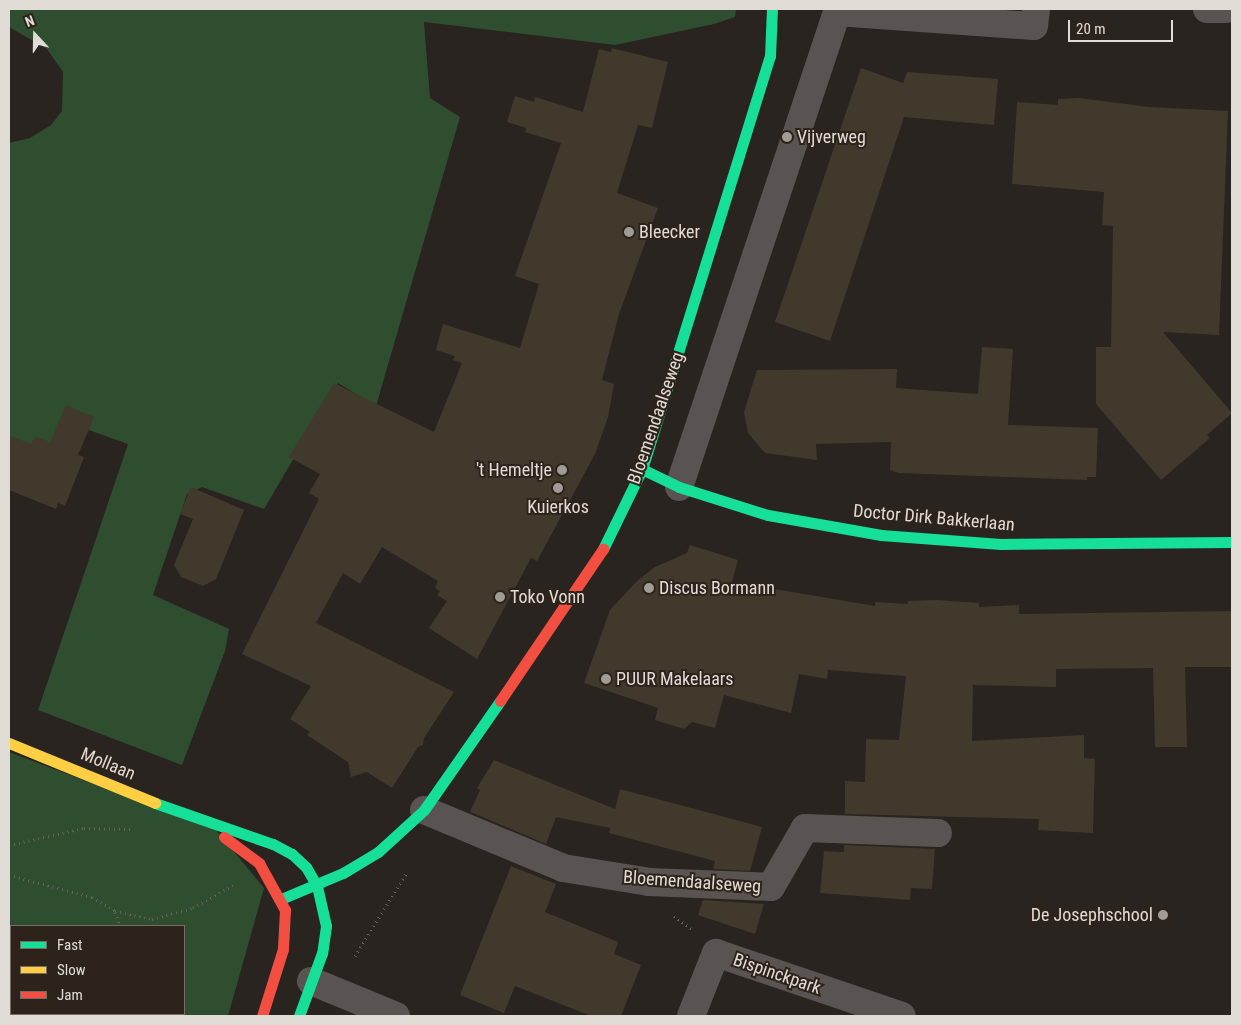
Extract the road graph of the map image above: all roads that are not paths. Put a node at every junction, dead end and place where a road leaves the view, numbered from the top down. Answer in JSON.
{"nodes":[{"id":1,"x":772,"y":9,"type":"edge"},
{"id":2,"x":1036,"y":9,"type":"edge"},
{"id":3,"x":1207,"y":9,"type":"edge"},
{"id":4,"x":1226,"y":9,"type":"edge"},
{"id":5,"x":837,"y":10,"type":"edge"},
{"id":6,"x":642,"y":469,"type":"junction"},
{"id":7,"x":680,"y":487,"type":"junction"},
{"id":8,"x":1232,"y":542,"type":"edge"},
{"id":9,"x":9,"y":743,"type":"edge"},
{"id":10,"x":424,"y":810,"type":"junction"},
{"id":11,"x":193,"y":818,"type":"junction"},
{"id":12,"x":938,"y":833,"type":"dead end"},
{"id":13,"x":317,"y":886,"type":"junction"},
{"id":14,"x":281,"y":899,"type":"junction"},
{"id":15,"x":311,"y":981,"type":"junction"},
{"id":16,"x":262,"y":1016,"type":"edge"},
{"id":17,"x":300,"y":1016,"type":"edge"},
{"id":18,"x":396,"y":1016,"type":"edge"},
{"id":19,"x":691,"y":1016,"type":"edge"},
{"id":20,"x":902,"y":1016,"type":"edge"}],
"edges":[{"from":1,"to":6,"type":"street","name":"Bloemendaalseweg"},
{"from":2,"to":5,"type":"street"},
{"from":3,"to":4,"type":"street"},
{"from":5,"to":7,"type":"street"},
{"from":6,"to":7,"type":"street","name":"Doctor Dirk Bakkerlaan"},
{"from":6,"to":10,"type":"street","name":"Bloemendaalseweg"},
{"from":7,"to":8,"type":"street","name":"Doctor Dirk Bakkerlaan"},
{"from":9,"to":11,"type":"street","name":"Mollaan"},
{"from":10,"to":12,"type":"street","name":"Bloemendaalseweg"},
{"from":10,"to":13,"type":"street","name":"Bloemendaalseweg"},
{"from":11,"to":13,"type":"street","name":"Mollaan"},
{"from":11,"to":14,"type":"street","name":"Mollaan"},
{"from":13,"to":14,"type":"street","name":"Bloemendaalseweg"},
{"from":13,"to":15,"type":"street"},
{"from":14,"to":16,"type":"street"},
{"from":15,"to":17,"type":"street"},
{"from":15,"to":18,"type":"street"},
{"from":19,"to":20,"type":"street","name":"Bispinckpark"}]}
